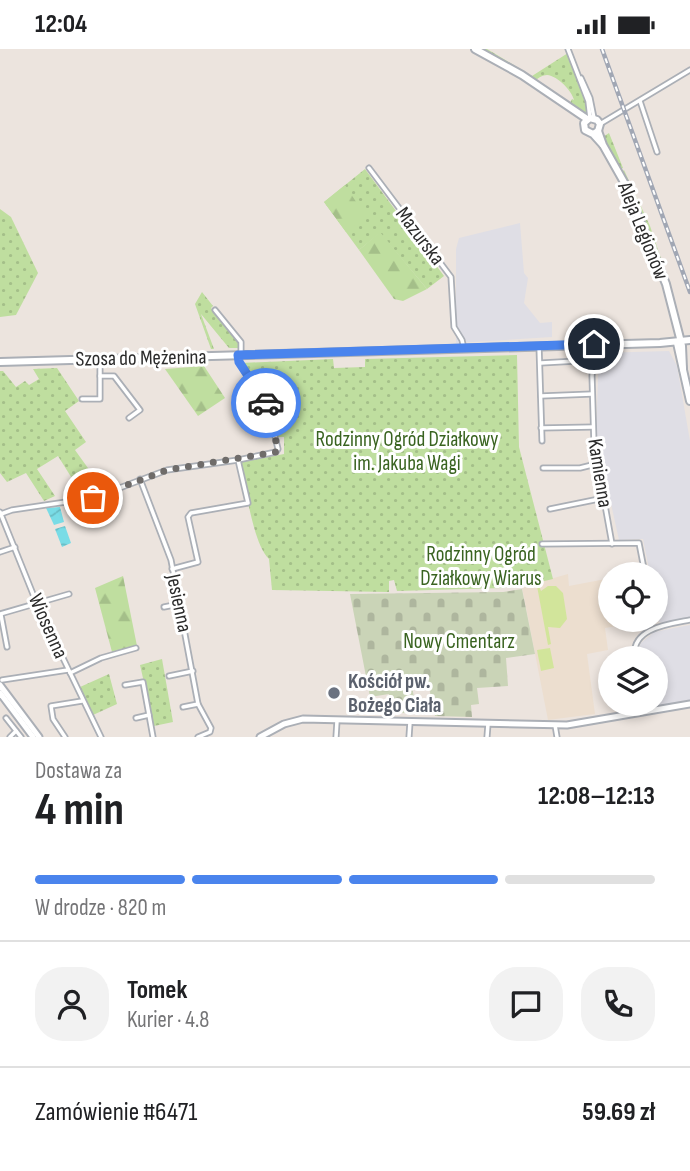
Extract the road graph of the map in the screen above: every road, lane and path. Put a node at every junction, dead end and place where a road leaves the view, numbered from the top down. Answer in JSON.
{"nodes":[{"id":1,"x":475,"y":49,"type":"edge"},
{"id":2,"x":568,"y":49,"type":"edge"},
{"id":3,"x":690,"y":70,"type":"edge"},
{"id":4,"x":640,"y":101,"type":"junction"},
{"id":5,"x":589,"y":120,"type":"junction"},
{"id":6,"x":597,"y":130,"type":"junction"},
{"id":7,"x":657,"y":152,"type":"dead end"},
{"id":8,"x":369,"y":168,"type":"dead end"},
{"id":9,"x":215,"y":310,"type":"dead end"},
{"id":10,"x":690,"y":340,"type":"edge"},
{"id":11,"x":679,"y":343,"type":"junction"},
{"id":12,"x":594,"y":344,"type":"junction"},
{"id":13,"x":690,"y":346,"type":"edge"},
{"id":14,"x":539,"y":347,"type":"junction"},
{"id":15,"x":464,"y":349,"type":"junction"},
{"id":16,"x":239,"y":355,"type":"junction"},
{"id":17,"x":100,"y":358,"type":"junction"},
{"id":18,"x":594,"y":361,"type":"junction"},
{"id":19,"x":0,"y":362,"type":"edge"},
{"id":20,"x":540,"y":363,"type":"junction"},
{"id":21,"x":100,"y":376,"type":"junction"},
{"id":22,"x":592,"y":394,"type":"junction"},
{"id":23,"x":541,"y":396,"type":"junction"},
{"id":24,"x":82,"y":399,"type":"dead end"},
{"id":25,"x":690,"y":401,"type":"edge"},
{"id":26,"x":129,"y":418,"type":"dead end"},
{"id":27,"x":593,"y":427,"type":"junction"},
{"id":28,"x":541,"y":428,"type":"junction"},
{"id":29,"x":542,"y":441,"type":"dead end"},
{"id":30,"x":238,"y":460,"type":"junction"},
{"id":31,"x":597,"y":464,"type":"junction"},
{"id":32,"x":543,"y":468,"type":"dead end"},
{"id":33,"x":140,"y":479,"type":"junction"},
{"id":34,"x":604,"y":498,"type":"junction"},
{"id":35,"x":550,"y":509,"type":"dead end"},
{"id":36,"x":1,"y":513,"type":"edge"},
{"id":37,"x":542,"y":544,"type":"dead end"},
{"id":38,"x":612,"y":544,"type":"junction"},
{"id":39,"x":15,"y":547,"type":"junction"},
{"id":40,"x":0,"y":552,"type":"edge"},
{"id":41,"x":643,"y":562,"type":"edge"},
{"id":42,"x":172,"y":569,"type":"junction"},
{"id":43,"x":69,"y":594,"type":"dead end"},
{"id":44,"x":37,"y":604,"type":"junction"},
{"id":45,"x":179,"y":604,"type":"junction"},
{"id":46,"x":164,"y":607,"type":"dead end"},
{"id":47,"x":0,"y":614,"type":"edge"},
{"id":48,"x":690,"y":620,"type":"edge"},
{"id":49,"x":668,"y":624,"type":"edge"},
{"id":50,"x":649,"y":632,"type":"edge"},
{"id":51,"x":636,"y":646,"type":"edge"},
{"id":52,"x":7,"y":647,"type":"dead end"},
{"id":53,"x":136,"y":648,"type":"dead end"},
{"id":54,"x":69,"y":671,"type":"junction"},
{"id":55,"x":193,"y":671,"type":"junction"},
{"id":56,"x":169,"y":676,"type":"dead end"},
{"id":57,"x":1,"y":682,"type":"edge"},
{"id":58,"x":125,"y":685,"type":"dead end"},
{"id":59,"x":0,"y":693,"type":"edge"},
{"id":60,"x":82,"y":701,"type":"junction"},
{"id":61,"x":198,"y":704,"type":"junction"},
{"id":62,"x":690,"y":704,"type":"edge"},
{"id":63,"x":183,"y":706,"type":"dead end"},
{"id":64,"x":149,"y":715,"type":"junction"},
{"id":65,"x":136,"y":717,"type":"dead end"},
{"id":66,"x":6,"y":718,"type":"dead end"},
{"id":67,"x":337,"y":719,"type":"junction"},
{"id":68,"x":410,"y":721,"type":"junction"},
{"id":69,"x":488,"y":724,"type":"junction"},
{"id":70,"x":555,"y":725,"type":"junction"},
{"id":71,"x":16,"y":731,"type":"junction"},
{"id":72,"x":10,"y":737,"type":"edge"},
{"id":73,"x":20,"y":737,"type":"edge"},
{"id":74,"x":33,"y":737,"type":"edge"},
{"id":75,"x":39,"y":737,"type":"edge"},
{"id":76,"x":65,"y":737,"type":"edge"},
{"id":77,"x":100,"y":737,"type":"edge"},
{"id":78,"x":153,"y":737,"type":"edge"},
{"id":79,"x":198,"y":737,"type":"edge"},
{"id":80,"x":260,"y":737,"type":"edge"},
{"id":81,"x":336,"y":737,"type":"edge"},
{"id":82,"x":409,"y":737,"type":"edge"},
{"id":83,"x":487,"y":737,"type":"edge"},
{"id":84,"x":557,"y":737,"type":"edge"}],
"edges":[{"from":1,"to":5,"type":"main road"},
{"from":2,"to":5,"type":"street"},
{"from":3,"to":4,"type":"street"},
{"from":4,"to":6,"type":"street"},
{"from":4,"to":7,"type":"street"},
{"from":5,"to":6,"type":"main road"},
{"from":5,"to":6,"type":"main road"},
{"from":6,"to":11,"type":"main road","name":"Aleja Legionów"},
{"from":8,"to":15,"type":"street","name":"Mazurska"},
{"from":9,"to":16,"type":"street"},
{"from":10,"to":11,"type":"main road"},
{"from":11,"to":12,"type":"main road","name":"Szosa do Mężenina"},
{"from":11,"to":13,"type":"main road"},
{"from":11,"to":25,"type":"main road","name":"Aleja Legionów"},
{"from":12,"to":14,"type":"main road","name":"Szosa do Mężenina"},
{"from":12,"to":18,"type":"street","name":"Kamienna"},
{"from":14,"to":15,"type":"main road","name":"Szosa do Mężenina"},
{"from":14,"to":20,"type":"street"},
{"from":15,"to":16,"type":"main road","name":"Szosa do Mężenina"},
{"from":16,"to":17,"type":"main road","name":"Szosa do Mężenina"},
{"from":16,"to":30,"type":"street"},
{"from":17,"to":19,"type":"main road","name":"Szosa do Mężenina"},
{"from":17,"to":21,"type":"street"},
{"from":18,"to":20,"type":"street"},
{"from":18,"to":22,"type":"street","name":"Kamienna"},
{"from":20,"to":23,"type":"street"},
{"from":21,"to":24,"type":"street"},
{"from":21,"to":26,"type":"street"},
{"from":22,"to":23,"type":"street"},
{"from":22,"to":27,"type":"street","name":"Kamienna"},
{"from":23,"to":28,"type":"street"},
{"from":27,"to":28,"type":"street"},
{"from":27,"to":31,"type":"street","name":"Kamienna"},
{"from":28,"to":29,"type":"street"},
{"from":30,"to":33,"type":"street"},
{"from":30,"to":42,"type":"street"},
{"from":31,"to":32,"type":"street"},
{"from":31,"to":34,"type":"street","name":"Kamienna"},
{"from":33,"to":36,"type":"street"},
{"from":33,"to":42,"type":"street","name":"Jesienna"},
{"from":34,"to":35,"type":"street"},
{"from":34,"to":38,"type":"street","name":"Kamienna"},
{"from":36,"to":39,"type":"street","name":"Wiosenna"},
{"from":37,"to":38,"type":"street"},
{"from":38,"to":41,"type":"street"},
{"from":39,"to":40,"type":"street"},
{"from":39,"to":44,"type":"street","name":"Wiosenna"},
{"from":42,"to":45,"type":"street","name":"Jesienna"},
{"from":43,"to":44,"type":"street"},
{"from":44,"to":47,"type":"street"},
{"from":44,"to":54,"type":"street","name":"Wiosenna"},
{"from":45,"to":46,"type":"street"},
{"from":45,"to":55,"type":"street","name":"Jesienna"},
{"from":47,"to":52,"type":"street"},
{"from":48,"to":49,"type":"street"},
{"from":50,"to":51,"type":"street"},
{"from":53,"to":54,"type":"street"},
{"from":54,"to":57,"type":"street"},
{"from":54,"to":60,"type":"street","name":"Wiosenna"},
{"from":55,"to":56,"type":"street"},
{"from":55,"to":61,"type":"street","name":"Jesienna"},
{"from":57,"to":75,"type":"street"},
{"from":58,"to":64,"type":"street"},
{"from":59,"to":74,"type":"street"},
{"from":60,"to":76,"type":"street"},
{"from":60,"to":77,"type":"street","name":"Wiosenna"},
{"from":61,"to":63,"type":"street"},
{"from":61,"to":79,"type":"street","name":"Jesienna"},
{"from":62,"to":70,"type":"street"},
{"from":64,"to":65,"type":"street"},
{"from":64,"to":78,"type":"street"},
{"from":66,"to":71,"type":"street"},
{"from":67,"to":68,"type":"street"},
{"from":67,"to":80,"type":"street"},
{"from":67,"to":81,"type":"street"},
{"from":68,"to":69,"type":"street"},
{"from":68,"to":82,"type":"street"},
{"from":69,"to":70,"type":"street"},
{"from":69,"to":83,"type":"street"},
{"from":70,"to":84,"type":"street"},
{"from":71,"to":72,"type":"street"},
{"from":71,"to":73,"type":"street"}]}
